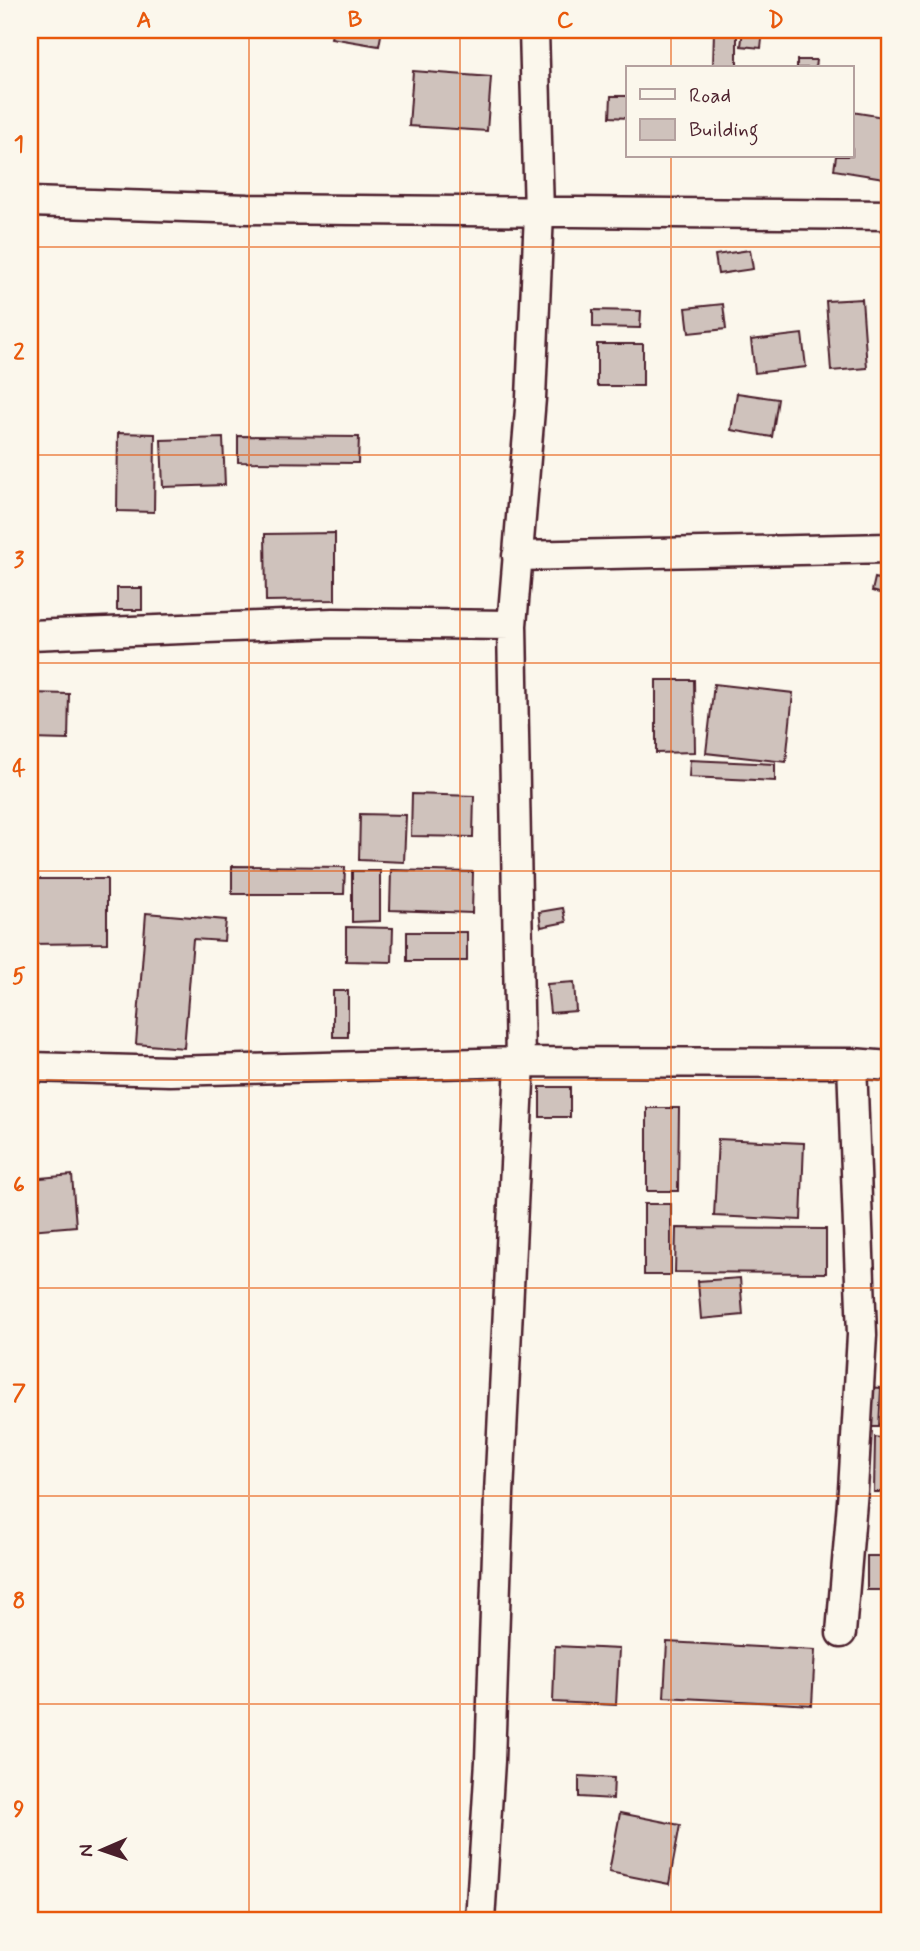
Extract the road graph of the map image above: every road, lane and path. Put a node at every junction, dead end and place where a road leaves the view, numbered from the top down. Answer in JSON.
{"nodes":[{"id":1,"x":534,"y":30,"type":"edge"},
{"id":2,"x":30,"y":202,"type":"edge"},
{"id":3,"x":539,"y":213,"type":"junction"},
{"id":4,"x":890,"y":215,"type":"edge"},
{"id":5,"x":890,"y":548,"type":"edge"},
{"id":6,"x":517,"y":556,"type":"junction"},
{"id":7,"x":512,"y":625,"type":"junction"},
{"id":8,"x":30,"y":635,"type":"edge"},
{"id":9,"x":520,"y":1062,"type":"junction"},
{"id":10,"x":852,"y":1063,"type":"junction"},
{"id":11,"x":890,"y":1066,"type":"edge"},
{"id":12,"x":30,"y":1067,"type":"edge"},
{"id":13,"x":841,"y":1633,"type":"dead end"},
{"id":14,"x":480,"y":1921,"type":"edge"}],
"edges":[{"from":1,"to":3,"type":"street"},
{"from":2,"to":3,"type":"street"},
{"from":3,"to":4,"type":"street"},
{"from":3,"to":6,"type":"street"},
{"from":5,"to":6,"type":"street"},
{"from":6,"to":7,"type":"street"},
{"from":7,"to":8,"type":"street"},
{"from":7,"to":9,"type":"street"},
{"from":9,"to":10,"type":"street"},
{"from":9,"to":12,"type":"street"},
{"from":9,"to":14,"type":"street"},
{"from":10,"to":11,"type":"street"},
{"from":10,"to":13,"type":"street"}]}
